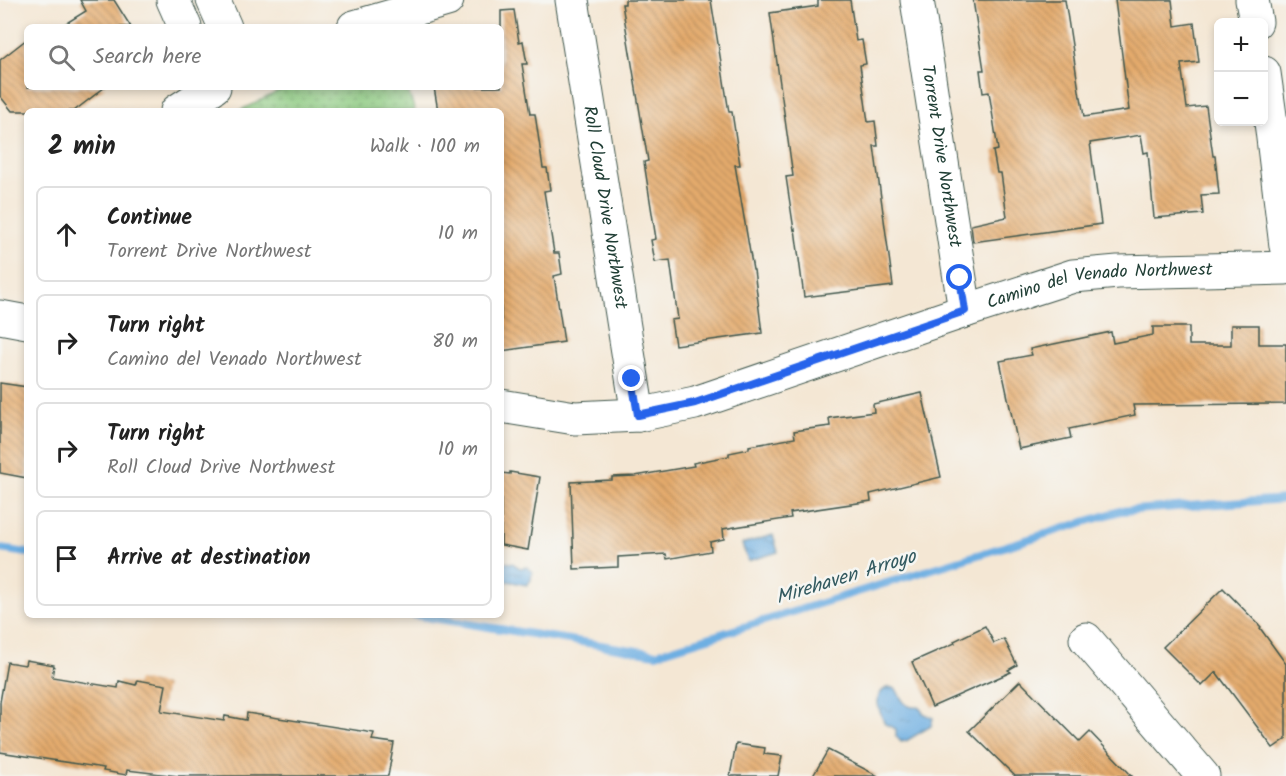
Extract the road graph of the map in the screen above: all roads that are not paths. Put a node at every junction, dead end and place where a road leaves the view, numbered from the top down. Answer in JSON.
{"nodes":[{"id":1,"x":173,"y":0,"type":"edge"},
{"id":2,"x":213,"y":0,"type":"edge"},
{"id":3,"x":447,"y":0,"type":"edge"},
{"id":4,"x":572,"y":0,"type":"edge"},
{"id":5,"x":917,"y":0,"type":"edge"},
{"id":6,"x":1252,"y":0,"type":"edge"},
{"id":7,"x":1255,"y":18,"type":"edge"},
{"id":8,"x":184,"y":24,"type":"edge"},
{"id":9,"x":224,"y":24,"type":"edge"},
{"id":10,"x":364,"y":24,"type":"edge"},
{"id":11,"x":208,"y":90,"type":"edge"},
{"id":12,"x":1268,"y":104,"type":"edge"},
{"id":13,"x":181,"y":108,"type":"edge"},
{"id":14,"x":1286,"y":246,"type":"edge"},
{"id":15,"x":1286,"y":268,"type":"edge"},
{"id":16,"x":965,"y":311,"type":"junction"},
{"id":17,"x":0,"y":317,"type":"edge"},
{"id":18,"x":24,"y":321,"type":"edge"},
{"id":19,"x":504,"y":406,"type":"edge"},
{"id":20,"x":638,"y":415,"type":"junction"},
{"id":21,"x":1086,"y":639,"type":"dead end"},
{"id":22,"x":1203,"y":776,"type":"edge"}],
"edges":[{"from":1,"to":8,"type":"street"},
{"from":2,"to":9,"type":"street"},
{"from":3,"to":10,"type":"street"},
{"from":4,"to":20,"type":"street","name":"Roll Cloud Drive Northwest"},
{"from":5,"to":16,"type":"street","name":"Torrent Drive Northwest"},
{"from":6,"to":7,"type":"street"},
{"from":11,"to":13,"type":"street"},
{"from":12,"to":14,"type":"street"},
{"from":15,"to":16,"type":"street","name":"Camino del Venado Northwest"},
{"from":16,"to":20,"type":"street","name":"Camino del Venado Northwest"},
{"from":17,"to":18,"type":"street"},
{"from":19,"to":20,"type":"street","name":"Camino del Venado Northwest"},
{"from":21,"to":22,"type":"street"}]}
